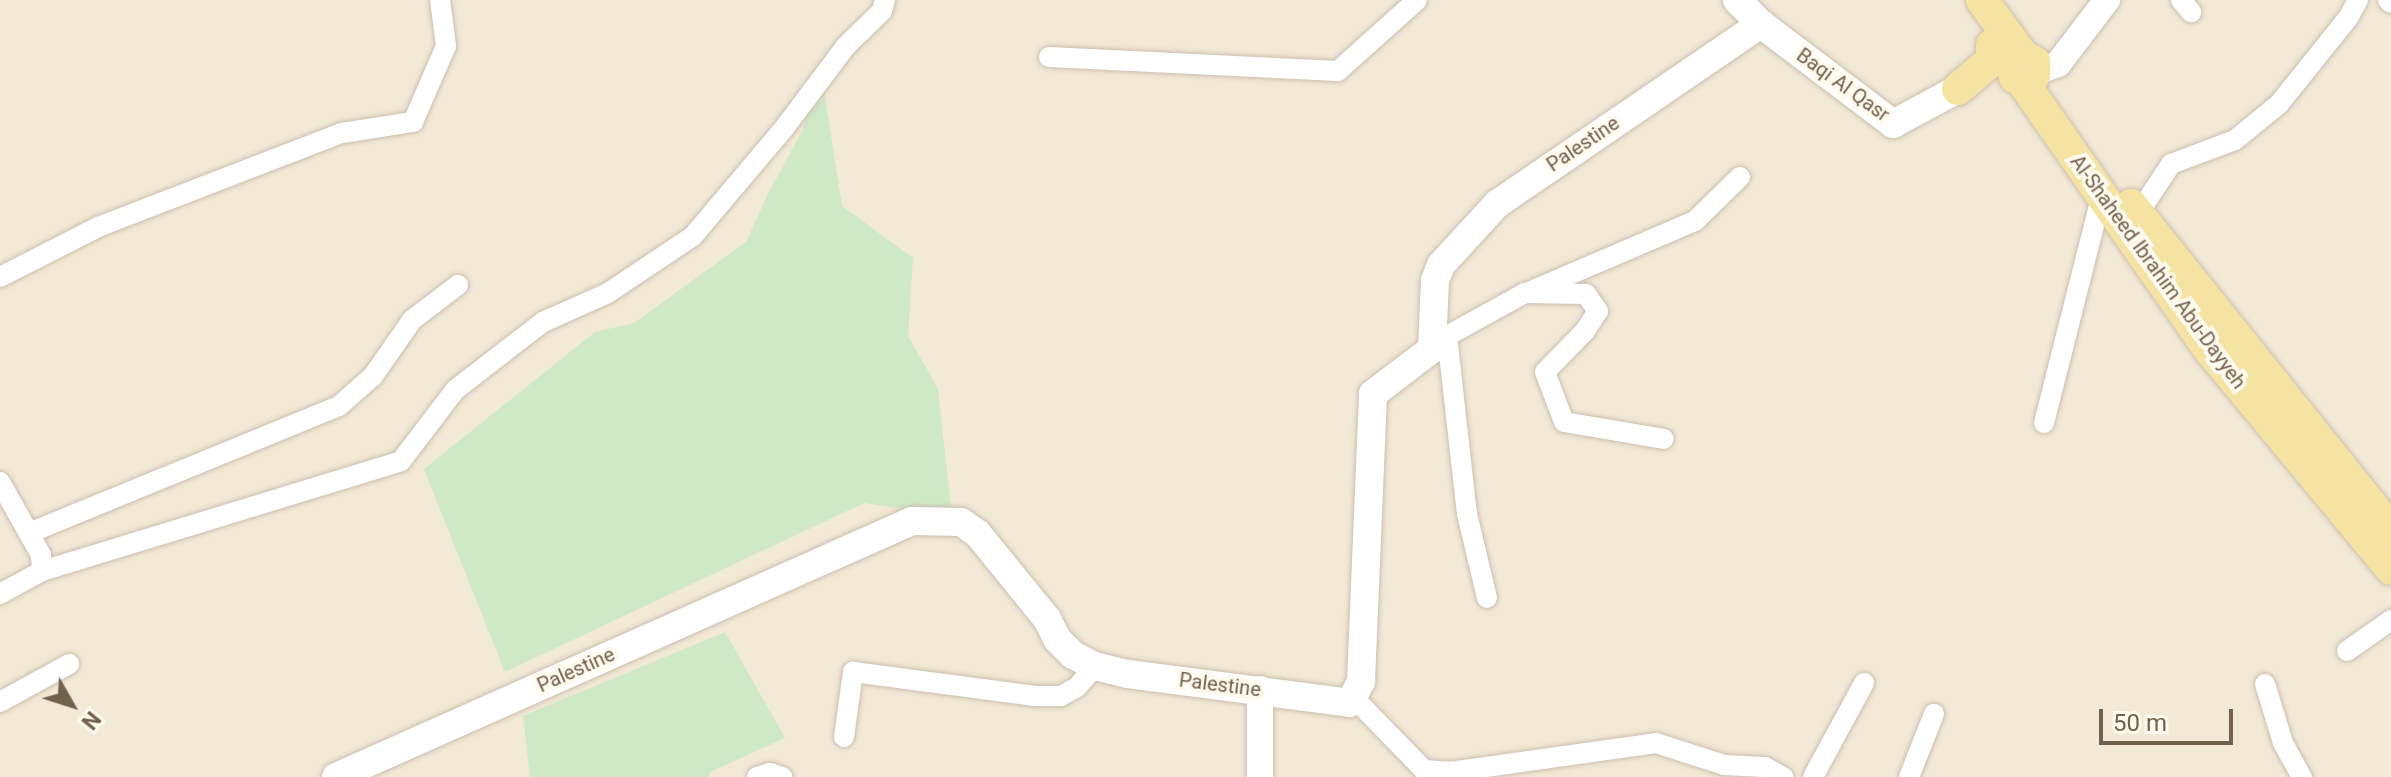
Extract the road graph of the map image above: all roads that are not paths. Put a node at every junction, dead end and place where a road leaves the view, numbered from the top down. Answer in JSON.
{"nodes":[{"id":1,"x":440,"y":0,"type":"edge"},
{"id":2,"x":885,"y":0,"type":"edge"},
{"id":3,"x":1417,"y":0,"type":"edge"},
{"id":4,"x":1737,"y":0,"type":"edge"},
{"id":5,"x":1960,"y":0,"type":"edge"},
{"id":6,"x":1982,"y":0,"type":"edge"},
{"id":7,"x":2107,"y":0,"type":"edge"},
{"id":8,"x":2358,"y":0,"type":"edge"},
{"id":9,"x":1761,"y":24,"type":"junction"},
{"id":10,"x":1049,"y":57,"type":"dead end"},
{"id":11,"x":2018,"y":67,"type":"junction"},
{"id":12,"x":1958,"y":89,"type":"joint"},
{"id":13,"x":1740,"y":177,"type":"dead end"},
{"id":14,"x":2101,"y":197,"type":"junction"},
{"id":15,"x":2138,"y":214,"type":"junction"},
{"id":16,"x":0,"y":277,"type":"edge"},
{"id":17,"x":458,"y":285,"type":"dead end"},
{"id":18,"x":1525,"y":293,"type":"junction"},
{"id":19,"x":1440,"y":340,"type":"junction"},
{"id":20,"x":2044,"y":423,"type":"dead end"},
{"id":21,"x":1664,"y":439,"type":"dead end"},
{"id":22,"x":0,"y":482,"type":"edge"},
{"id":23,"x":2391,"y":530,"type":"edge"},
{"id":24,"x":29,"y":533,"type":"junction"},
{"id":25,"x":2391,"y":569,"type":"edge"},
{"id":26,"x":42,"y":571,"type":"junction"},
{"id":27,"x":0,"y":594,"type":"edge"},
{"id":28,"x":1487,"y":598,"type":"dead end"},
{"id":29,"x":2391,"y":620,"type":"edge"},
{"id":30,"x":2347,"y":651,"type":"dead end"},
{"id":31,"x":69,"y":664,"type":"dead end"},
{"id":32,"x":1095,"y":666,"type":"junction"},
{"id":33,"x":1864,"y":683,"type":"dead end"},
{"id":34,"x":2265,"y":684,"type":"dead end"},
{"id":35,"x":1260,"y":689,"type":"junction"},
{"id":36,"x":1355,"y":699,"type":"junction"},
{"id":37,"x":0,"y":702,"type":"edge"},
{"id":38,"x":1934,"y":714,"type":"dead end"},
{"id":39,"x":844,"y":737,"type":"dead end"},
{"id":40,"x":1718,"y":771,"type":"edge"},
{"id":41,"x":336,"y":777,"type":"edge"},
{"id":42,"x":757,"y":777,"type":"edge"},
{"id":43,"x":782,"y":777,"type":"edge"},
{"id":44,"x":1260,"y":777,"type":"edge"},
{"id":45,"x":1783,"y":777,"type":"edge"},
{"id":46,"x":1813,"y":777,"type":"edge"},
{"id":47,"x":1909,"y":777,"type":"edge"},
{"id":48,"x":2302,"y":777,"type":"edge"}],
"edges":[{"from":1,"to":16,"type":"street"},
{"from":2,"to":26,"type":"street"},
{"from":3,"to":10,"type":"street"},
{"from":4,"to":9,"type":"main road","name":"Baqi Al Qasr"},
{"from":5,"to":11,"type":"main road","name":"Al-Shaheed Ibrahim Abu-Dayyeh"},
{"from":6,"to":11,"type":"main road","name":"Al-Shaheed Ibrahim Abu-Dayyeh"},
{"from":7,"to":11,"type":"street"},
{"from":8,"to":15,"type":"street"},
{"from":9,"to":12,"type":"main road","name":"Baqi Al Qasr"},
{"from":9,"to":19,"type":"main road","name":"Palestine"},
{"from":11,"to":12,"type":"main road"},
{"from":11,"to":14,"type":"main road","name":"Al-Shaheed Ibrahim Abu-Dayyeh"},
{"from":11,"to":15,"type":"main road","name":"Al-Shaheed Ibrahim Abu-Dayyeh"},
{"from":13,"to":18,"type":"street"},
{"from":14,"to":20,"type":"street"},
{"from":14,"to":25,"type":"main road","name":"Al-Shaheed Ibrahim Abu-Dayyeh"},
{"from":15,"to":23,"type":"main road","name":"Al-Shaheed Ibrahim Abu-Dayyeh"},
{"from":17,"to":24,"type":"street"},
{"from":18,"to":19,"type":"street"},
{"from":18,"to":21,"type":"street"},
{"from":19,"to":28,"type":"street"},
{"from":19,"to":36,"type":"main road"},
{"from":22,"to":24,"type":"street"},
{"from":24,"to":26,"type":"street"},
{"from":26,"to":27,"type":"street"},
{"from":29,"to":30,"type":"street"},
{"from":31,"to":37,"type":"street"},
{"from":32,"to":35,"type":"main road","name":"Palestine"},
{"from":32,"to":39,"type":"street"},
{"from":32,"to":41,"type":"main road","name":"Palestine"},
{"from":33,"to":46,"type":"street"},
{"from":34,"to":48,"type":"street"},
{"from":35,"to":36,"type":"main road","name":"Palestine"},
{"from":35,"to":44,"type":"street"},
{"from":36,"to":40,"type":"street"},
{"from":38,"to":47,"type":"street"},
{"from":40,"to":45,"type":"street"},
{"from":42,"to":43,"type":"street"}]}
